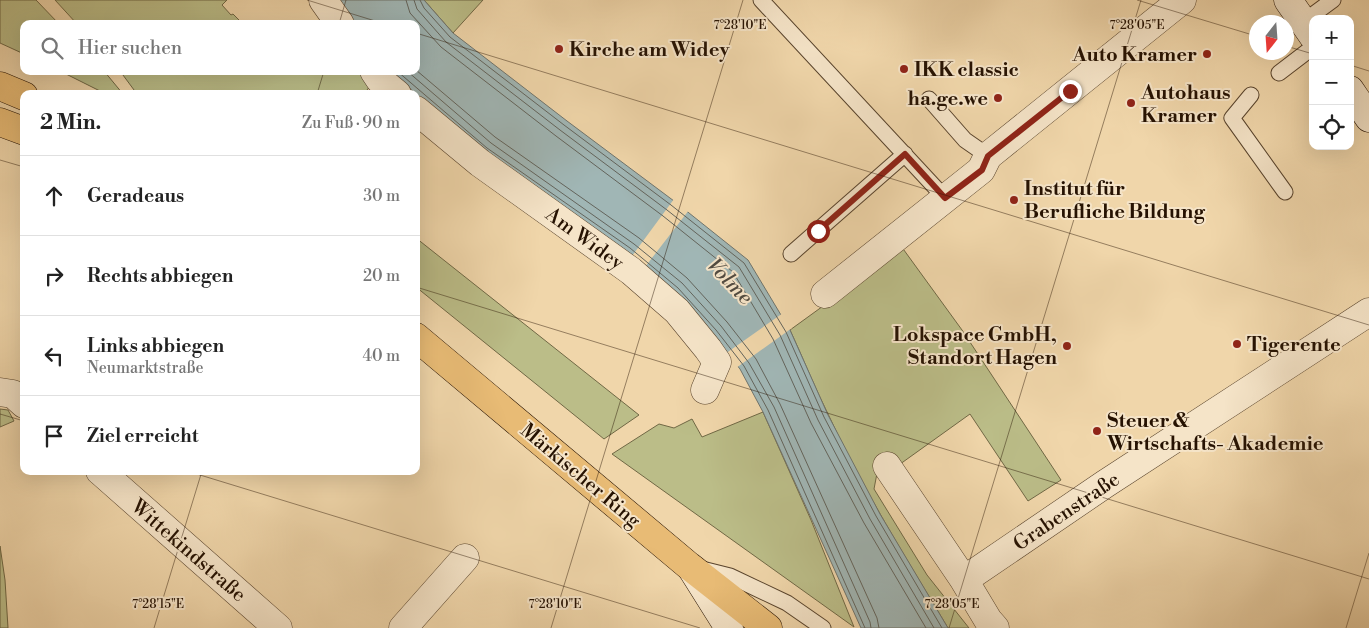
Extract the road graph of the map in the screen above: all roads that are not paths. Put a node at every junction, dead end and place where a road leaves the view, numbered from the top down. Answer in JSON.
{"nodes":[{"id":1,"x":323,"y":0,"type":"edge"},
{"id":2,"x":761,"y":0,"type":"edge"},
{"id":3,"x":1182,"y":0,"type":"edge"},
{"id":4,"x":1288,"y":0,"type":"edge"},
{"id":5,"x":1333,"y":0,"type":"edge"},
{"id":6,"x":1323,"y":15,"type":"edge"},
{"id":7,"x":337,"y":20,"type":"edge"},
{"id":8,"x":1309,"y":33,"type":"edge"},
{"id":9,"x":1309,"y":36,"type":"edge"},
{"id":10,"x":1279,"y":73,"type":"dead end"},
{"id":11,"x":377,"y":75,"type":"edge"},
{"id":12,"x":0,"y":86,"type":"edge"},
{"id":13,"x":392,"y":90,"type":"edge"},
{"id":14,"x":20,"y":94,"type":"edge"},
{"id":15,"x":1251,"y":95,"type":"dead end"},
{"id":16,"x":1354,"y":96,"type":"edge"},
{"id":17,"x":929,"y":99,"type":"dead end"},
{"id":18,"x":420,"y":113,"type":"edge"},
{"id":19,"x":1369,"y":118,"type":"edge"},
{"id":20,"x":0,"y":122,"type":"edge"},
{"id":21,"x":20,"y":130,"type":"edge"},
{"id":22,"x":905,"y":154,"type":"junction"},
{"id":23,"x":988,"y":156,"type":"junction"},
{"id":24,"x":1285,"y":192,"type":"dead end"},
{"id":25,"x":945,"y":198,"type":"junction"},
{"id":26,"x":790,"y":254,"type":"dead end"},
{"id":27,"x":825,"y":294,"type":"dead end"},
{"id":28,"x":1369,"y":312,"type":"edge"},
{"id":29,"x":420,"y":340,"type":"edge"},
{"id":30,"x":705,"y":390,"type":"dead end"},
{"id":31,"x":0,"y":392,"type":"edge"},
{"id":32,"x":20,"y":400,"type":"edge"},
{"id":33,"x":887,"y":466,"type":"dead end"},
{"id":34,"x":105,"y":475,"type":"edge"},
{"id":35,"x":466,"y":558,"type":"dead end"},
{"id":36,"x":690,"y":566,"type":"junction"},
{"id":37,"x":964,"y":580,"type":"junction"},
{"id":38,"x":278,"y":628,"type":"edge"},
{"id":39,"x":403,"y":628,"type":"edge"},
{"id":40,"x":729,"y":628,"type":"edge"},
{"id":41,"x":768,"y":628,"type":"edge"},
{"id":42,"x":823,"y":628,"type":"edge"},
{"id":43,"x":996,"y":628,"type":"edge"}],
"edges":[{"from":1,"to":7,"type":"street"},
{"from":2,"to":22,"type":"lane"},
{"from":3,"to":23,"type":"street"},
{"from":4,"to":8,"type":"street"},
{"from":5,"to":6,"type":"lane"},
{"from":9,"to":10,"type":"lane"},
{"from":11,"to":13,"type":"street"},
{"from":12,"to":14,"type":"main road"},
{"from":15,"to":24,"type":"lane"},
{"from":16,"to":19,"type":"street"},
{"from":17,"to":23,"type":"lane"},
{"from":18,"to":30,"type":"street","name":"Am Widey"},
{"from":20,"to":21,"type":"main road"},
{"from":22,"to":25,"type":"lane"},
{"from":22,"to":26,"type":"lane"},
{"from":23,"to":25,"type":"street"},
{"from":25,"to":27,"type":"street"},
{"from":28,"to":37,"type":"street","name":"Grabenstraße"},
{"from":29,"to":36,"type":"main road","name":"Märkischer Ring"},
{"from":31,"to":32,"type":"street"},
{"from":33,"to":37,"type":"street"},
{"from":34,"to":38,"type":"street","name":"Wittekindstraße"},
{"from":35,"to":39,"type":"street"},
{"from":36,"to":40,"type":"street","name":"Märkischer Ring"},
{"from":36,"to":41,"type":"main road"},
{"from":36,"to":42,"type":"lane"},
{"from":37,"to":43,"type":"street"}]}
